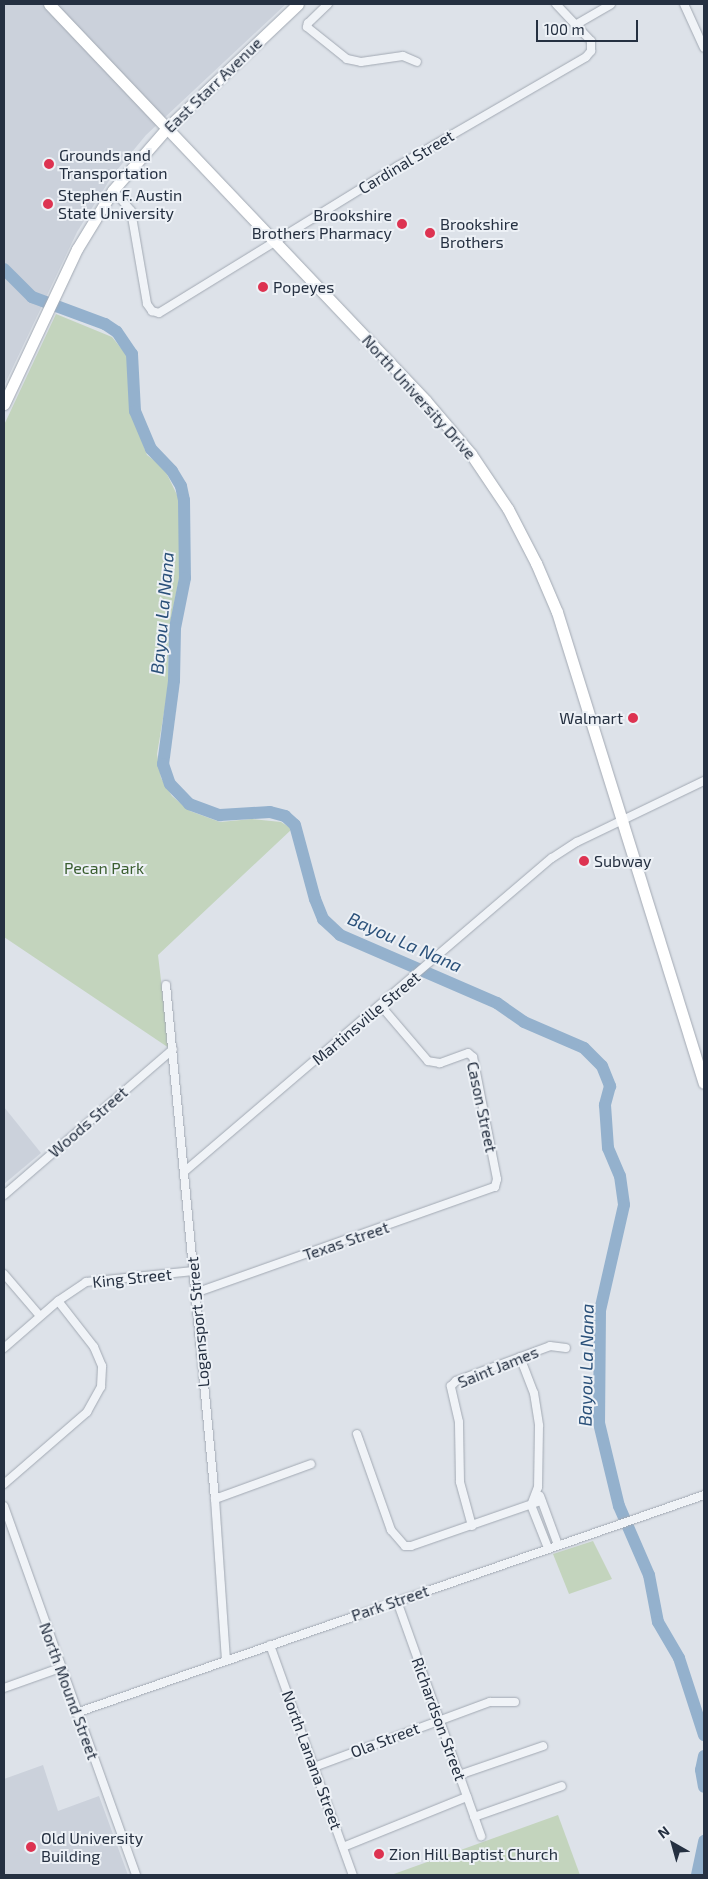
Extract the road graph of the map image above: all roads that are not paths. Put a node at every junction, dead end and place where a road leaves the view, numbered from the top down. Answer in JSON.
{"nodes":[{"id":1,"x":49,"y":4,"type":"edge"},
{"id":2,"x":298,"y":4,"type":"edge"},
{"id":3,"x":328,"y":4,"type":"edge"},
{"id":4,"x":556,"y":4,"type":"edge"},
{"id":5,"x":611,"y":4,"type":"edge"},
{"id":6,"x":684,"y":4,"type":"edge"},
{"id":7,"x":577,"y":24,"type":"junction"},
{"id":8,"x":704,"y":48,"type":"edge"},
{"id":9,"x":417,"y":62,"type":"dead end"},
{"id":10,"x":167,"y":128,"type":"junction"},
{"id":11,"x":113,"y":190,"type":"junction"},
{"id":12,"x":276,"y":242,"type":"junction"},
{"id":13,"x":4,"y":404,"type":"edge"},
{"id":14,"x":704,"y":781,"type":"edge"},
{"id":15,"x":623,"y":820,"type":"junction"},
{"id":16,"x":166,"y":985,"type":"dead end"},
{"id":17,"x":381,"y":1006,"type":"junction"},
{"id":18,"x":173,"y":1049,"type":"junction"},
{"id":19,"x":700,"y":1058,"type":"edge"},
{"id":20,"x":704,"y":1083,"type":"edge"},
{"id":21,"x":185,"y":1171,"type":"junction"},
{"id":22,"x":495,"y":1187,"type":"joint"},
{"id":23,"x":4,"y":1195,"type":"edge"},
{"id":24,"x":194,"y":1271,"type":"junction"},
{"id":25,"x":4,"y":1274,"type":"edge"},
{"id":26,"x":195,"y":1293,"type":"junction"},
{"id":27,"x":58,"y":1301,"type":"junction"},
{"id":28,"x":40,"y":1316,"type":"junction"},
{"id":29,"x":4,"y":1348,"type":"edge"},
{"id":30,"x":566,"y":1348,"type":"dead end"},
{"id":31,"x":520,"y":1357,"type":"junction"},
{"id":32,"x":357,"y":1434,"type":"dead end"},
{"id":33,"x":311,"y":1464,"type":"dead end"},
{"id":34,"x":4,"y":1484,"type":"edge"},
{"id":35,"x":538,"y":1487,"type":"junction"},
{"id":36,"x":704,"y":1495,"type":"edge"},
{"id":37,"x":215,"y":1499,"type":"junction"},
{"id":38,"x":541,"y":1501,"type":"junction"},
{"id":39,"x":532,"y":1505,"type":"junction"},
{"id":40,"x":4,"y":1506,"type":"edge"},
{"id":41,"x":472,"y":1526,"type":"junction"},
{"id":42,"x":558,"y":1545,"type":"junction"},
{"id":43,"x":548,"y":1548,"type":"junction"},
{"id":44,"x":397,"y":1601,"type":"junction"},
{"id":45,"x":270,"y":1645,"type":"junction"},
{"id":46,"x":226,"y":1660,"type":"junction"},
{"id":47,"x":60,"y":1668,"type":"junction"},
{"id":48,"x":4,"y":1688,"type":"edge"},
{"id":49,"x":514,"y":1702,"type":"dead end"},
{"id":50,"x":76,"y":1713,"type":"junction"},
{"id":51,"x":439,"y":1719,"type":"junction"},
{"id":52,"x":543,"y":1746,"type":"dead end"},
{"id":53,"x":314,"y":1767,"type":"junction"},
{"id":54,"x":459,"y":1775,"type":"junction"},
{"id":55,"x":562,"y":1786,"type":"dead end"},
{"id":56,"x":467,"y":1797,"type":"junction"},
{"id":57,"x":474,"y":1817,"type":"junction"},
{"id":58,"x":481,"y":1836,"type":"dead end"},
{"id":59,"x":343,"y":1847,"type":"junction"},
{"id":60,"x":136,"y":1875,"type":"edge"},
{"id":61,"x":353,"y":1875,"type":"edge"}],
"edges":[{"from":1,"to":10,"type":"main road","name":"North University Drive"},
{"from":2,"to":10,"type":"main road","name":"East Starr Avenue"},
{"from":3,"to":9,"type":"street"},
{"from":4,"to":7,"type":"street","name":"Cardinal Street"},
{"from":5,"to":7,"type":"street"},
{"from":6,"to":8,"type":"street"},
{"from":7,"to":12,"type":"street","name":"Cardinal Street"},
{"from":10,"to":11,"type":"main road","name":"East Starr Avenue"},
{"from":10,"to":12,"type":"main road","name":"North University Drive"},
{"from":11,"to":12,"type":"street","name":"Cardinal Street"},
{"from":11,"to":13,"type":"main road","name":"East Starr Avenue"},
{"from":12,"to":15,"type":"main road","name":"North University Drive"},
{"from":14,"to":15,"type":"street","name":"Martinsville Street"},
{"from":15,"to":17,"type":"street","name":"Martinsville Street"},
{"from":15,"to":19,"type":"main road","name":"North University Drive"},
{"from":16,"to":18,"type":"street","name":"Logansport Street"},
{"from":17,"to":21,"type":"street","name":"Martinsville Street"},
{"from":17,"to":22,"type":"street","name":"Cason Street"},
{"from":18,"to":21,"type":"street","name":"Logansport Street"},
{"from":18,"to":23,"type":"street","name":"Woods Street"},
{"from":19,"to":20,"type":"main road","name":"North University Drive"},
{"from":21,"to":24,"type":"street","name":"Logansport Street"},
{"from":22,"to":26,"type":"street","name":"Texas Street"},
{"from":24,"to":26,"type":"street","name":"Logansport Street"},
{"from":24,"to":27,"type":"street","name":"King Street"},
{"from":25,"to":28,"type":"street"},
{"from":26,"to":37,"type":"street","name":"Logansport Street"},
{"from":27,"to":28,"type":"street","name":"King Street"},
{"from":27,"to":34,"type":"street"},
{"from":28,"to":29,"type":"street","name":"King Street"},
{"from":30,"to":31,"type":"street","name":"Saint James"},
{"from":31,"to":35,"type":"street"},
{"from":31,"to":41,"type":"street","name":"Saint James"},
{"from":32,"to":41,"type":"street"},
{"from":33,"to":37,"type":"street"},
{"from":35,"to":38,"type":"street"},
{"from":35,"to":39,"type":"street"},
{"from":36,"to":42,"type":"street","name":"Park Street"},
{"from":37,"to":46,"type":"street","name":"Logansport Street"},
{"from":38,"to":39,"type":"street"},
{"from":38,"to":42,"type":"street"},
{"from":39,"to":41,"type":"street"},
{"from":39,"to":43,"type":"street"},
{"from":40,"to":47,"type":"street","name":"North Mound Street"},
{"from":42,"to":43,"type":"street","name":"Park Street"},
{"from":43,"to":44,"type":"street","name":"Park Street"},
{"from":44,"to":45,"type":"street","name":"Park Street"},
{"from":44,"to":51,"type":"street","name":"Richardson Street"},
{"from":45,"to":46,"type":"street","name":"Park Street"},
{"from":45,"to":53,"type":"street","name":"North Lanana Street"},
{"from":46,"to":50,"type":"street","name":"Park Street"},
{"from":47,"to":48,"type":"street"},
{"from":47,"to":50,"type":"street","name":"North Mound Street"},
{"from":49,"to":51,"type":"street","name":"Ola Street"},
{"from":50,"to":60,"type":"street","name":"North Mound Street"},
{"from":51,"to":53,"type":"street","name":"Ola Street"},
{"from":51,"to":54,"type":"street","name":"Richardson Street"},
{"from":52,"to":54,"type":"street"},
{"from":53,"to":59,"type":"street","name":"North Lanana Street"},
{"from":54,"to":56,"type":"street","name":"Richardson Street"},
{"from":55,"to":57,"type":"street"},
{"from":56,"to":57,"type":"street","name":"Richardson Street"},
{"from":56,"to":59,"type":"street"},
{"from":57,"to":58,"type":"street","name":"Richardson Street"},
{"from":59,"to":61,"type":"street","name":"North Lanana Street"}]}
